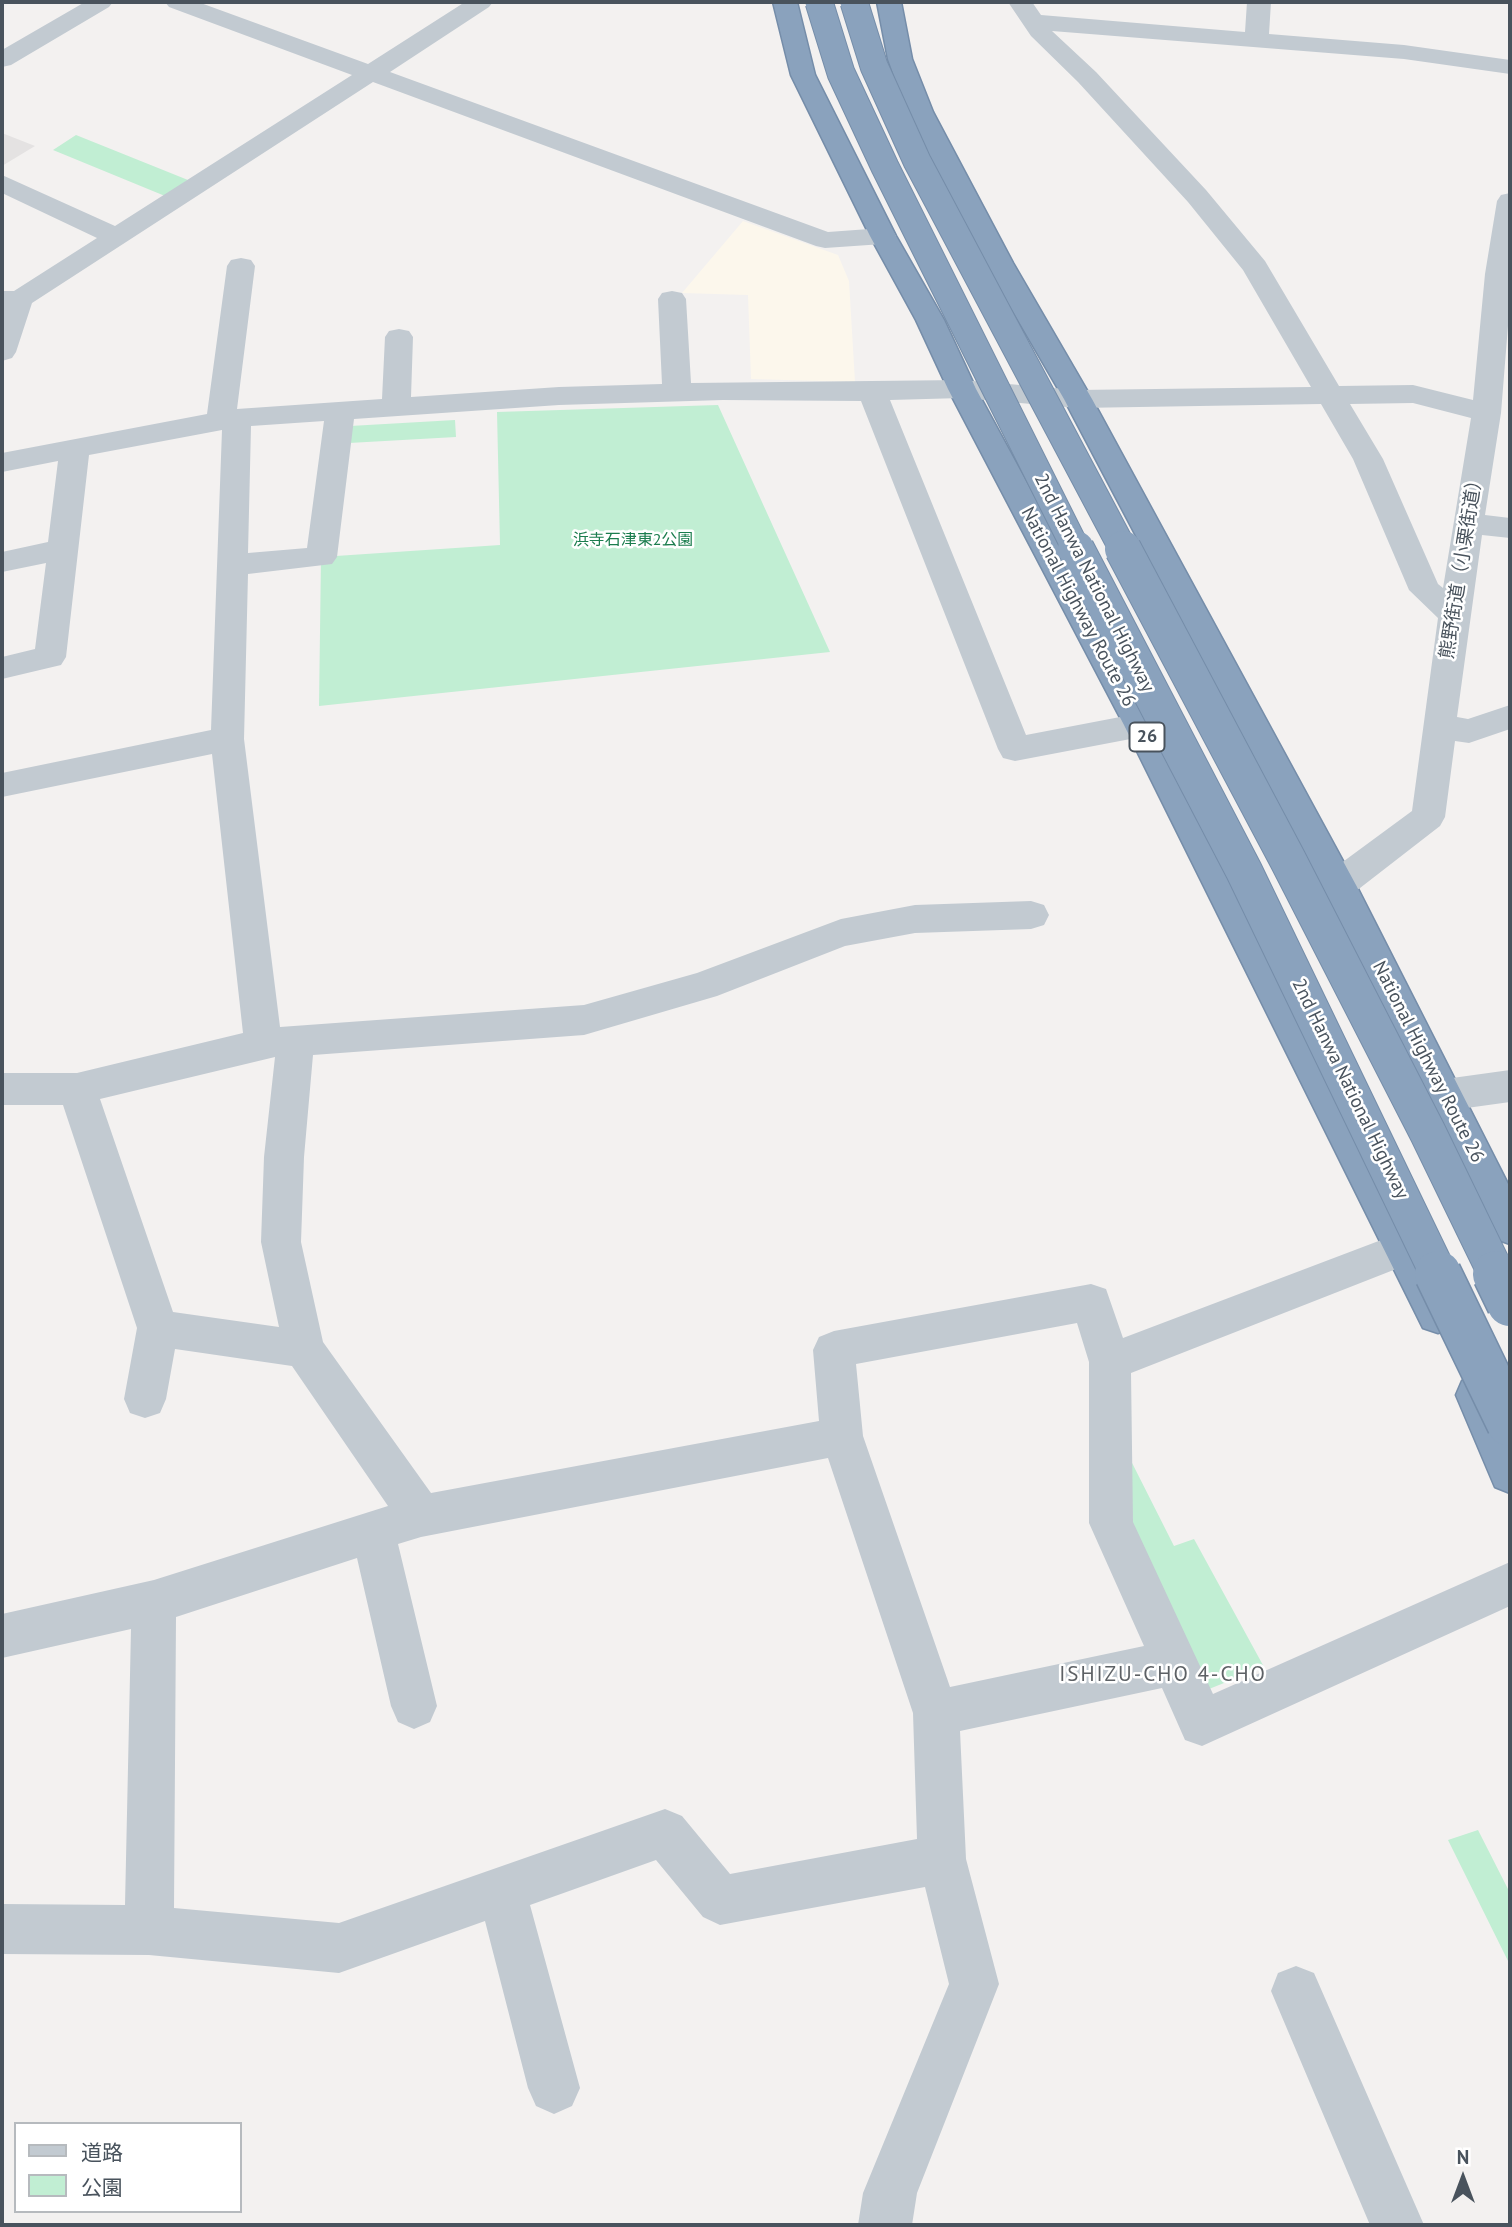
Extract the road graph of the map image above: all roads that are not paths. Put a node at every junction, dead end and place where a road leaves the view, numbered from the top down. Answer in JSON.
{"nodes":[{"id":1,"x":101,"y":2,"type":"edge"},
{"id":2,"x":177,"y":2,"type":"edge"},
{"id":3,"x":481,"y":2,"type":"edge"},
{"id":4,"x":785,"y":2,"type":"edge"},
{"id":5,"x":819,"y":2,"type":"edge"},
{"id":6,"x":854,"y":2,"type":"edge"},
{"id":7,"x":889,"y":2,"type":"edge"},
{"id":8,"x":1259,"y":2,"type":"edge"},
{"id":9,"x":1027,"y":12,"type":"edge"},
{"id":10,"x":1257,"y":39,"type":"junction"},
{"id":11,"x":2,"y":60,"type":"edge"},
{"id":12,"x":1510,"y":67,"type":"edge"},
{"id":13,"x":371,"y":75,"type":"junction"},
{"id":14,"x":2,"y":183,"type":"edge"},
{"id":15,"x":1510,"y":201,"type":"edge"},
{"id":16,"x":883,"y":236,"type":"junction"},
{"id":17,"x":117,"y":237,"type":"junction"},
{"id":18,"x":241,"y":266,"type":"dead end"},
{"id":19,"x":1504,"y":272,"type":"edge"},
{"id":20,"x":11,"y":299,"type":"edge"},
{"id":21,"x":673,"y":299,"type":"dead end"},
{"id":22,"x":400,"y":337,"type":"dead end"},
{"id":23,"x":2,"y":352,"type":"edge"},
{"id":24,"x":962,"y":389,"type":"junction"},
{"id":25,"x":872,"y":392,"type":"junction"},
{"id":26,"x":677,"y":393,"type":"junction"},
{"id":27,"x":1328,"y":393,"type":"junction"},
{"id":28,"x":1077,"y":399,"type":"junction"},
{"id":29,"x":396,"y":407,"type":"junction"},
{"id":30,"x":340,"y":411,"type":"junction"},
{"id":31,"x":1486,"y":414,"type":"junction"},
{"id":32,"x":229,"y":419,"type":"junction"},
{"id":33,"x":75,"y":447,"type":"junction"},
{"id":34,"x":2,"y":462,"type":"edge"},
{"id":35,"x":1510,"y":462,"type":"edge"},
{"id":36,"x":1478,"y":464,"type":"junction"},
{"id":37,"x":1469,"y":523,"type":"junction"},
{"id":38,"x":1510,"y":528,"type":"edge"},
{"id":39,"x":62,"y":549,"type":"junction"},
{"id":40,"x":2,"y":562,"type":"edge"},
{"id":41,"x":233,"y":565,"type":"junction"},
{"id":42,"x":1454,"y":615,"type":"junction"},
{"id":43,"x":2,"y":668,"type":"edge"},
{"id":44,"x":1510,"y":718,"type":"edge"},
{"id":45,"x":1141,"y":725,"type":"junction"},
{"id":46,"x":1439,"y":727,"type":"junction"},
{"id":47,"x":227,"y":739,"type":"junction"},
{"id":48,"x":2,"y":785,"type":"edge"},
{"id":49,"x":1338,"y":885,"type":"junction"},
{"id":50,"x":1031,"y":915,"type":"dead end"},
{"id":51,"x":279,"y":1043,"type":"junction"},
{"id":52,"x":1510,"y":1086,"type":"edge"},
{"id":53,"x":77,"y":1089,"type":"junction"},
{"id":54,"x":1445,"y":1095,"type":"junction"},
{"id":55,"x":3,"y":1096,"type":"edge"},
{"id":56,"x":1510,"y":1227,"type":"edge"},
{"id":57,"x":1405,"y":1248,"type":"junction"},
{"id":58,"x":1510,"y":1303,"type":"edge"},
{"id":59,"x":158,"y":1328,"type":"junction"},
{"id":60,"x":304,"y":1349,"type":"junction"},
{"id":61,"x":1110,"y":1362,"type":"junction"},
{"id":62,"x":145,"y":1399,"type":"dead end"},
{"id":63,"x":1510,"y":1423,"type":"edge"},
{"id":64,"x":842,"y":1436,"type":"junction"},
{"id":65,"x":1510,"y":1473,"type":"edge"},
{"id":66,"x":421,"y":1516,"type":"junction"},
{"id":67,"x":373,"y":1532,"type":"junction"},
{"id":68,"x":1510,"y":1584,"type":"edge"},
{"id":69,"x":154,"y":1602,"type":"junction"},
{"id":70,"x":2,"y":1636,"type":"edge"},
{"id":71,"x":1172,"y":1663,"type":"junction"},
{"id":72,"x":414,"y":1706,"type":"dead end"},
{"id":73,"x":936,"y":1713,"type":"junction"},
{"id":74,"x":942,"y":1859,"type":"junction"},
{"id":75,"x":502,"y":1891,"type":"junction"},
{"id":76,"x":2,"y":1929,"type":"edge"},
{"id":77,"x":149,"y":1930,"type":"junction"},
{"id":78,"x":1296,"y":1990,"type":"dead end"},
{"id":79,"x":554,"y":2088,"type":"dead end"},
{"id":80,"x":885,"y":2225,"type":"edge"},
{"id":81,"x":1397,"y":2225,"type":"edge"}],
"edges":[{"from":1,"to":11,"type":"street"},
{"from":2,"to":13,"type":"street"},
{"from":3,"to":13,"type":"street"},
{"from":4,"to":16,"type":"highway","name":"National Highway Route 26","number":"26"},
{"from":5,"to":63,"type":"highway","name":"2nd Hanwa National Highway","number":"26","bridge":true},
{"from":6,"to":58,"type":"highway","name":"2nd Hanwa National Highway","bridge":true},
{"from":7,"to":28,"type":"highway","name":"National Highway Route 26"},
{"from":8,"to":10,"type":"street"},
{"from":9,"to":10,"type":"street"},
{"from":9,"to":27,"type":"street"},
{"from":10,"to":12,"type":"street"},
{"from":13,"to":16,"type":"street"},
{"from":13,"to":17,"type":"street"},
{"from":14,"to":17,"type":"street"},
{"from":15,"to":19,"type":"street","name":"熊野街道（小栗街道）"},
{"from":16,"to":24,"type":"highway","name":"National Highway Route 26","number":"26"},
{"from":17,"to":20,"type":"street"},
{"from":18,"to":32,"type":"street"},
{"from":19,"to":31,"type":"street","name":"熊野街道（小栗街道）"},
{"from":20,"to":23,"type":"street"},
{"from":21,"to":26,"type":"street"},
{"from":22,"to":29,"type":"street"},
{"from":24,"to":25,"type":"street"},
{"from":24,"to":28,"type":"street"},
{"from":24,"to":45,"type":"highway","name":"National Highway Route 26","number":"26"},
{"from":25,"to":26,"type":"street"},
{"from":25,"to":45,"type":"street"},
{"from":26,"to":29,"type":"street"},
{"from":27,"to":28,"type":"street"},
{"from":27,"to":31,"type":"street"},
{"from":27,"to":42,"type":"street"},
{"from":28,"to":49,"type":"highway","name":"National Highway Route 26"},
{"from":29,"to":30,"type":"street"},
{"from":30,"to":32,"type":"street"},
{"from":30,"to":41,"type":"street"},
{"from":31,"to":36,"type":"street","name":"熊野街道（小栗街道）"},
{"from":32,"to":33,"type":"street"},
{"from":32,"to":41,"type":"street"},
{"from":33,"to":34,"type":"street"},
{"from":33,"to":39,"type":"street"},
{"from":35,"to":36,"type":"street"},
{"from":36,"to":37,"type":"street","name":"熊野街道（小栗街道）"},
{"from":37,"to":38,"type":"street"},
{"from":37,"to":42,"type":"street","name":"熊野街道（小栗街道）"},
{"from":39,"to":40,"type":"street"},
{"from":39,"to":43,"type":"street"},
{"from":41,"to":47,"type":"street"},
{"from":42,"to":46,"type":"street","name":"熊野街道（小栗街道）"},
{"from":44,"to":46,"type":"street"},
{"from":45,"to":57,"type":"highway","name":"National Highway Route 26","number":"26"},
{"from":46,"to":49,"type":"street","name":"熊野街道（小栗街道）"},
{"from":47,"to":48,"type":"street"},
{"from":47,"to":51,"type":"street"},
{"from":49,"to":54,"type":"highway","name":"National Highway Route 26"},
{"from":50,"to":51,"type":"street"},
{"from":51,"to":53,"type":"street"},
{"from":51,"to":60,"type":"street"},
{"from":52,"to":54,"type":"street"},
{"from":53,"to":55,"type":"street"},
{"from":53,"to":59,"type":"street"},
{"from":54,"to":56,"type":"highway","name":"National Highway Route 26"},
{"from":57,"to":61,"type":"street"},
{"from":57,"to":65,"type":"highway","name":"National Highway Route 26","number":"26"},
{"from":59,"to":60,"type":"street"},
{"from":59,"to":62,"type":"street"},
{"from":60,"to":66,"type":"street"},
{"from":61,"to":64,"type":"street"},
{"from":61,"to":71,"type":"street"},
{"from":64,"to":66,"type":"street"},
{"from":64,"to":73,"type":"street"},
{"from":66,"to":67,"type":"street"},
{"from":67,"to":69,"type":"street"},
{"from":67,"to":72,"type":"street"},
{"from":68,"to":71,"type":"street"},
{"from":69,"to":70,"type":"street"},
{"from":69,"to":77,"type":"street"},
{"from":71,"to":73,"type":"street"},
{"from":73,"to":74,"type":"street"},
{"from":74,"to":75,"type":"street"},
{"from":74,"to":80,"type":"street"},
{"from":75,"to":77,"type":"street"},
{"from":75,"to":79,"type":"street"},
{"from":76,"to":77,"type":"street"},
{"from":78,"to":81,"type":"street"}]}
